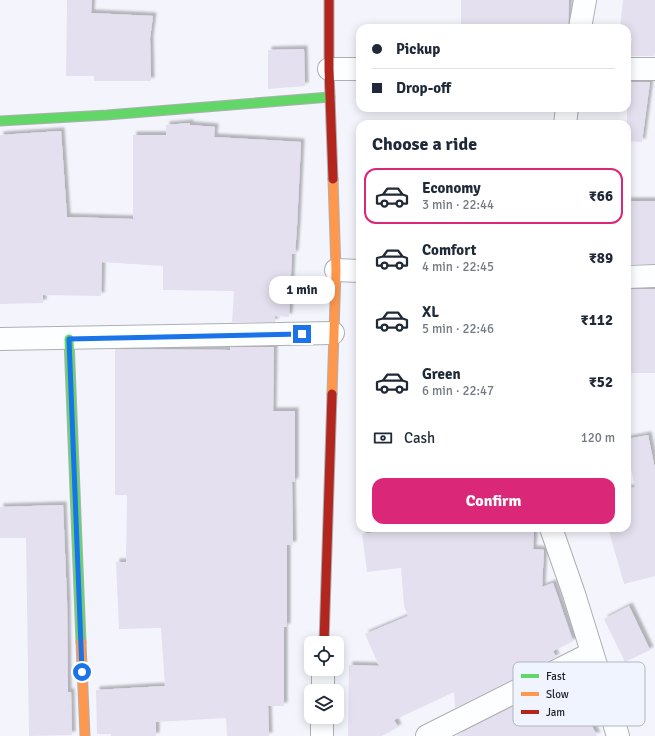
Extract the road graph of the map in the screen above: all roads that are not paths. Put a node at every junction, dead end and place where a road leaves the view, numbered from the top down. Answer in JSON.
{"nodes":[{"id":1,"x":330,"y":0,"type":"edge"},
{"id":2,"x":585,"y":0,"type":"edge"},
{"id":3,"x":581,"y":24,"type":"edge"},
{"id":4,"x":329,"y":69,"type":"junction"},
{"id":5,"x":356,"y":69,"type":"edge"},
{"id":6,"x":631,"y":69,"type":"edge"},
{"id":7,"x":655,"y":69,"type":"edge"},
{"id":8,"x":330,"y":97,"type":"junction"},
{"id":9,"x":0,"y":121,"type":"edge"},
{"id":10,"x":336,"y":270,"type":"junction"},
{"id":11,"x":356,"y":271,"type":"edge"},
{"id":12,"x":631,"y":276,"type":"edge"},
{"id":13,"x":655,"y":276,"type":"edge"},
{"id":14,"x":333,"y":333,"type":"junction"},
{"id":15,"x":69,"y":339,"type":"junction"},
{"id":16,"x":0,"y":340,"type":"edge"},
{"id":17,"x":552,"y":532,"type":"edge"},
{"id":18,"x":324,"y":636,"type":"edge"},
{"id":19,"x":592,"y":653,"type":"junction"},
{"id":20,"x":574,"y":662,"type":"edge"},
{"id":21,"x":595,"y":662,"type":"edge"},
{"id":22,"x":513,"y":693,"type":"edge"},
{"id":23,"x":322,"y":724,"type":"edge"},
{"id":24,"x":615,"y":726,"type":"edge"},
{"id":25,"x":85,"y":736,"type":"edge"},
{"id":26,"x":322,"y":736,"type":"edge"},
{"id":27,"x":427,"y":736,"type":"edge"},
{"id":28,"x":618,"y":736,"type":"edge"}],
"edges":[{"from":1,"to":4,"type":"street"},
{"from":2,"to":3,"type":"street"},
{"from":4,"to":5,"type":"street"},
{"from":4,"to":8,"type":"street"},
{"from":6,"to":7,"type":"street"},
{"from":8,"to":9,"type":"street"},
{"from":8,"to":10,"type":"street"},
{"from":10,"to":11,"type":"street"},
{"from":10,"to":14,"type":"street"},
{"from":12,"to":13,"type":"street"},
{"from":14,"to":15,"type":"street"},
{"from":14,"to":18,"type":"street"},
{"from":15,"to":16,"type":"street"},
{"from":15,"to":25,"type":"street"},
{"from":17,"to":19,"type":"street"},
{"from":19,"to":20,"type":"street"},
{"from":19,"to":21,"type":"street"},
{"from":22,"to":27,"type":"street"},
{"from":23,"to":26,"type":"street"},
{"from":24,"to":28,"type":"street"}]}
